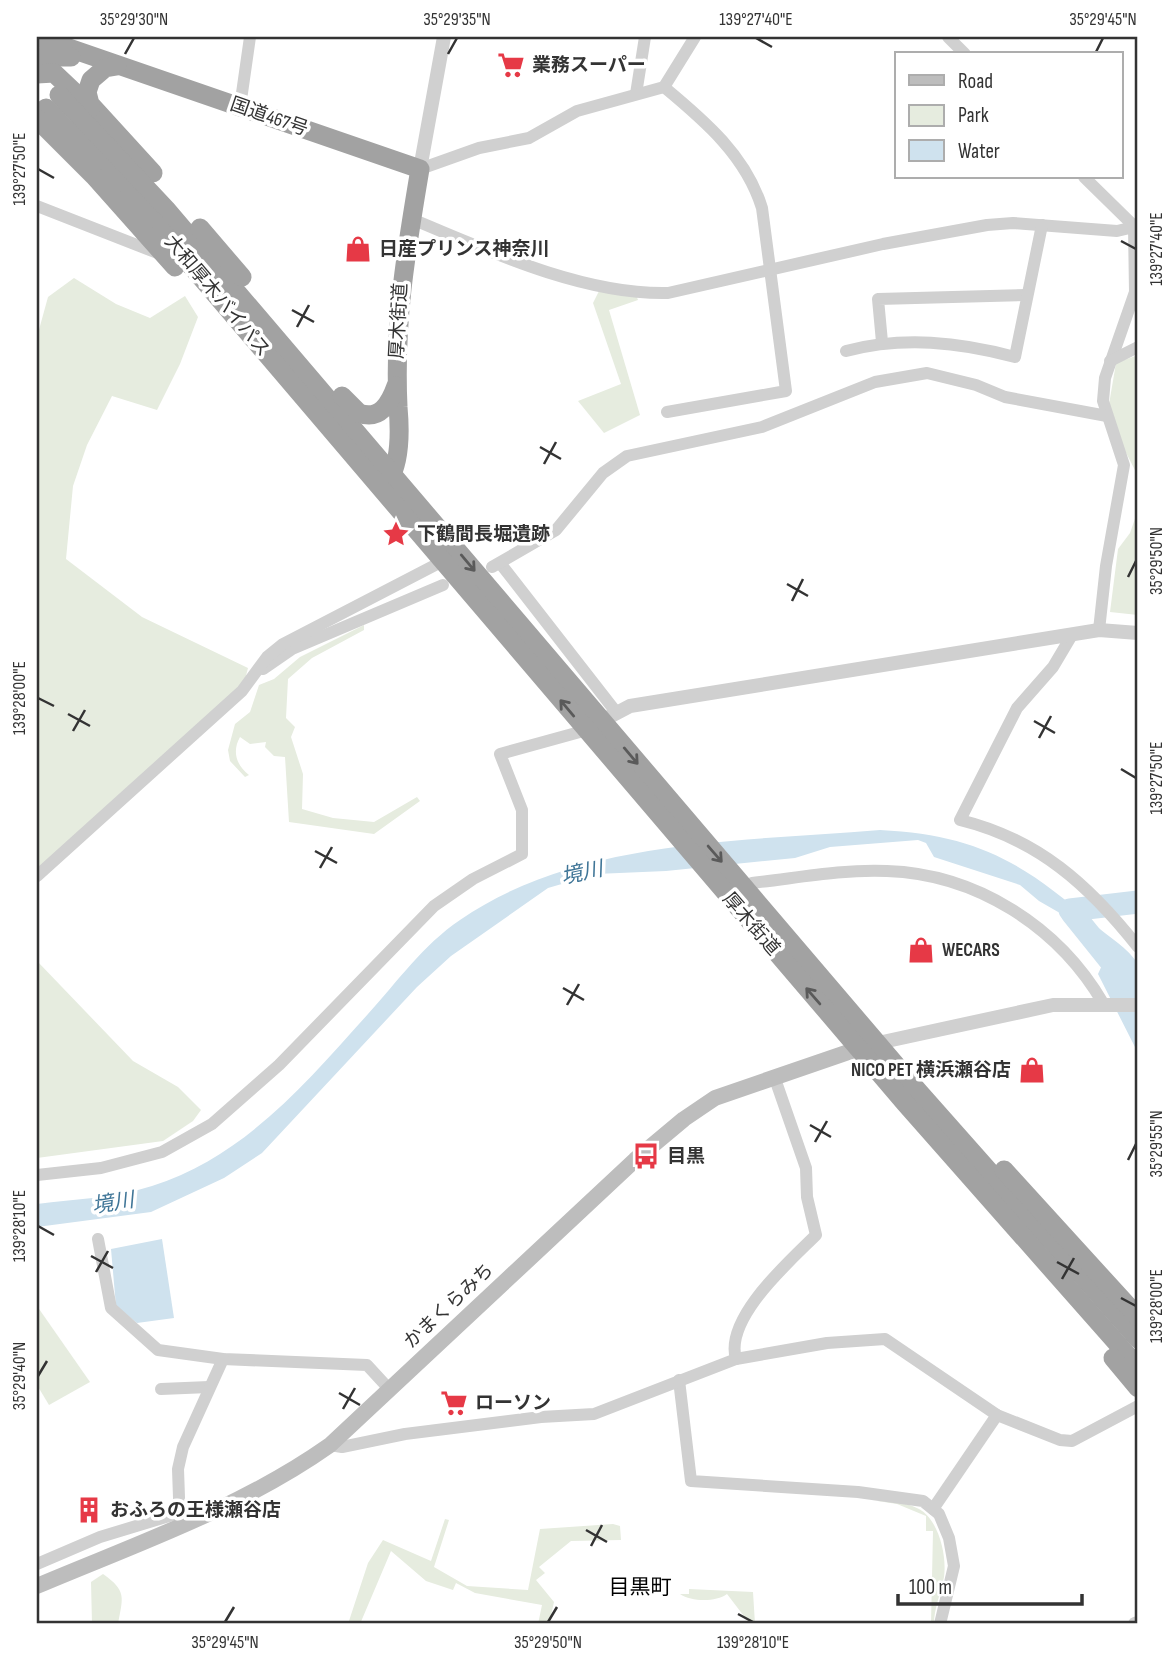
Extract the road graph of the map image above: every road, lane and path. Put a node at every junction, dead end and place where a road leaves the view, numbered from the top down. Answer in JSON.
{"nodes":[{"id":1,"x":37,"y":37,"type":"edge"},
{"id":2,"x":250,"y":37,"type":"edge"},
{"id":3,"x":444,"y":37,"type":"edge"},
{"id":4,"x":645,"y":37,"type":"edge"},
{"id":5,"x":695,"y":37,"type":"edge"},
{"id":6,"x":948,"y":37,"type":"edge"},
{"id":7,"x":963,"y":52,"type":"edge"},
{"id":8,"x":37,"y":57,"type":"edge"},
{"id":9,"x":117,"y":66,"type":"junction"},
{"id":10,"x":37,"y":74,"type":"edge"},
{"id":11,"x":664,"y":87,"type":"junction"},
{"id":12,"x":636,"y":94,"type":"junction"},
{"id":13,"x":47,"y":107,"type":"edge"},
{"id":14,"x":240,"y":107,"type":"junction"},
{"id":15,"x":96,"y":113,"type":"junction"},
{"id":16,"x":420,"y":169,"type":"junction"},
{"id":17,"x":1085,"y":178,"type":"edge"},
{"id":18,"x":37,"y":206,"type":"edge"},
{"id":19,"x":412,"y":219,"type":"junction"},
{"id":20,"x":1042,"y":225,"type":"junction"},
{"id":21,"x":1136,"y":228,"type":"edge"},
{"id":22,"x":167,"y":257,"type":"junction"},
{"id":23,"x":769,"y":269,"type":"junction"},
{"id":24,"x":1026,"y":295,"type":"junction"},
{"id":25,"x":881,"y":342,"type":"junction"},
{"id":26,"x":1138,"y":347,"type":"edge"},
{"id":27,"x":846,"y":351,"type":"dead end"},
{"id":28,"x":1110,"y":361,"type":"junction"},
{"id":29,"x":397,"y":381,"type":"junction"},
{"id":30,"x":327,"y":387,"type":"junction"},
{"id":31,"x":667,"y":412,"type":"dead end"},
{"id":32,"x":350,"y":414,"type":"junction"},
{"id":33,"x":1107,"y":416,"type":"junction"},
{"id":34,"x":349,"y":451,"type":"junction"},
{"id":35,"x":387,"y":482,"type":"junction"},
{"id":36,"x":443,"y":561,"type":"junction"},
{"id":37,"x":443,"y":585,"type":"dead end"},
{"id":38,"x":1099,"y":630,"type":"junction"},
{"id":39,"x":1138,"y":633,"type":"edge"},
{"id":40,"x":1072,"y":635,"type":"junction"},
{"id":41,"x":259,"y":671,"type":"junction"},
{"id":42,"x":601,"y":721,"type":"junction"},
{"id":43,"x":37,"y":876,"type":"edge"},
{"id":44,"x":744,"y":881,"type":"junction"},
{"id":45,"x":1138,"y":947,"type":"edge"},
{"id":46,"x":1105,"y":1003,"type":"junction"},
{"id":47,"x":1138,"y":1005,"type":"edge"},
{"id":48,"x":878,"y":1043,"type":"junction"},
{"id":49,"x":858,"y":1048,"type":"junction"},
{"id":50,"x":774,"y":1076,"type":"junction"},
{"id":51,"x":911,"y":1097,"type":"junction"},
{"id":52,"x":37,"y":1175,"type":"edge"},
{"id":53,"x":1000,"y":1196,"type":"junction"},
{"id":54,"x":98,"y":1239,"type":"dead end"},
{"id":55,"x":1138,"y":1317,"type":"edge"},
{"id":56,"x":1138,"y":1339,"type":"edge"},
{"id":57,"x":223,"y":1359,"type":"junction"},
{"id":58,"x":736,"y":1359,"type":"junction"},
{"id":59,"x":1138,"y":1367,"type":"edge"},
{"id":60,"x":679,"y":1380,"type":"junction"},
{"id":61,"x":209,"y":1387,"type":"junction"},
{"id":62,"x":1138,"y":1388,"type":"edge"},
{"id":63,"x":161,"y":1389,"type":"dead end"},
{"id":64,"x":390,"y":1390,"type":"junction"},
{"id":65,"x":1138,"y":1405,"type":"edge"},
{"id":66,"x":997,"y":1415,"type":"junction"},
{"id":67,"x":330,"y":1445,"type":"junction"},
{"id":68,"x":933,"y":1509,"type":"junction"},
{"id":69,"x":180,"y":1519,"type":"junction"},
{"id":70,"x":37,"y":1564,"type":"edge"},
{"id":71,"x":37,"y":1586,"type":"edge"},
{"id":72,"x":940,"y":1624,"type":"edge"}],
"edges":[{"from":1,"to":9,"type":"highway","name":"国道467号"},
{"from":2,"to":14,"type":"street"},
{"from":3,"to":16,"type":"street"},
{"from":4,"to":12,"type":"street"},
{"from":5,"to":11,"type":"street"},
{"from":6,"to":7,"type":"street"},
{"from":8,"to":9,"type":"highway","name":"国道467号"},
{"from":9,"to":14,"type":"highway","name":"国道467号"},
{"from":9,"to":15,"type":"highway"},
{"from":10,"to":15,"type":"highway"},
{"from":11,"to":12,"type":"street"},
{"from":11,"to":23,"type":"street"},
{"from":12,"to":16,"type":"street"},
{"from":13,"to":22,"type":"highway"},
{"from":13,"to":30,"type":"highway","name":"大和厚木バイパス"},
{"from":13,"to":34,"type":"highway","name":"大和厚木バイパス"},
{"from":14,"to":16,"type":"highway","name":"国道467号"},
{"from":15,"to":30,"type":"highway"},
{"from":16,"to":19,"type":"highway","name":"厚木街道"},
{"from":17,"to":21,"type":"street"},
{"from":18,"to":22,"type":"street"},
{"from":19,"to":23,"type":"street"},
{"from":19,"to":29,"type":"highway","name":"厚木街道"},
{"from":20,"to":21,"type":"street"},
{"from":20,"to":23,"type":"street"},
{"from":20,"to":24,"type":"street"},
{"from":21,"to":28,"type":"street"},
{"from":22,"to":34,"type":"highway"},
{"from":23,"to":31,"type":"street"},
{"from":24,"to":25,"type":"street"},
{"from":24,"to":25,"type":"street"},
{"from":25,"to":27,"type":"street"},
{"from":26,"to":28,"type":"street"},
{"from":28,"to":33,"type":"street"},
{"from":29,"to":32,"type":"highway"},
{"from":29,"to":35,"type":"highway","name":"厚木街道"},
{"from":30,"to":32,"type":"highway","name":"大和厚木バイパス"},
{"from":32,"to":35,"type":"highway","name":"大和厚木バイパス"},
{"from":33,"to":38,"type":"street"},
{"from":33,"to":42,"type":"street"},
{"from":34,"to":35,"type":"highway","name":"大和厚木バイパス"},
{"from":35,"to":36,"type":"highway","name":"厚木街道"},
{"from":35,"to":42,"type":"highway","name":"厚木街道","one_way":true},
{"from":36,"to":41,"type":"street"},
{"from":42,"to":36,"type":"highway","name":"厚木街道","one_way":true},
{"from":37,"to":41,"type":"street"},
{"from":38,"to":39,"type":"street"},
{"from":38,"to":40,"type":"street"},
{"from":40,"to":42,"type":"street"},
{"from":40,"to":45,"type":"street"},
{"from":41,"to":43,"type":"street"},
{"from":42,"to":44,"type":"highway","name":"厚木街道","one_way":true},
{"from":49,"to":42,"type":"highway","name":"厚木街道","one_way":true},
{"from":42,"to":52,"type":"street"},
{"from":44,"to":46,"type":"street"},
{"from":44,"to":48,"type":"highway","name":"厚木街道"},
{"from":46,"to":47,"type":"street"},
{"from":46,"to":48,"type":"street"},
{"from":48,"to":49,"type":"main road","name":"かまくらみち"},
{"from":48,"to":51,"type":"highway","name":"厚木街道"},
{"from":49,"to":50,"type":"main road","name":"かまくらみち"},
{"from":49,"to":51,"type":"highway","name":"厚木街道"},
{"from":50,"to":58,"type":"street"},
{"from":50,"to":64,"type":"main road","name":"かまくらみち"},
{"from":51,"to":53,"type":"highway","name":"厚木街道"},
{"from":51,"to":55,"type":"highway"},
{"from":51,"to":62,"type":"highway"},
{"from":53,"to":56,"type":"highway","name":"厚木街道"},
{"from":53,"to":59,"type":"highway","name":"厚木街道"},
{"from":54,"to":57,"type":"street"},
{"from":57,"to":61,"type":"street"},
{"from":57,"to":64,"type":"street"},
{"from":58,"to":60,"type":"street"},
{"from":58,"to":66,"type":"street"},
{"from":60,"to":67,"type":"street"},
{"from":60,"to":68,"type":"street"},
{"from":61,"to":63,"type":"street"},
{"from":61,"to":69,"type":"street"},
{"from":64,"to":67,"type":"main road","name":"かまくらみち"},
{"from":65,"to":66,"type":"street"},
{"from":66,"to":68,"type":"street"},
{"from":67,"to":69,"type":"main road","name":"かまくらみち"},
{"from":68,"to":72,"type":"street"},
{"from":69,"to":70,"type":"street"},
{"from":69,"to":71,"type":"main road","name":"かまくらみち"}]}
